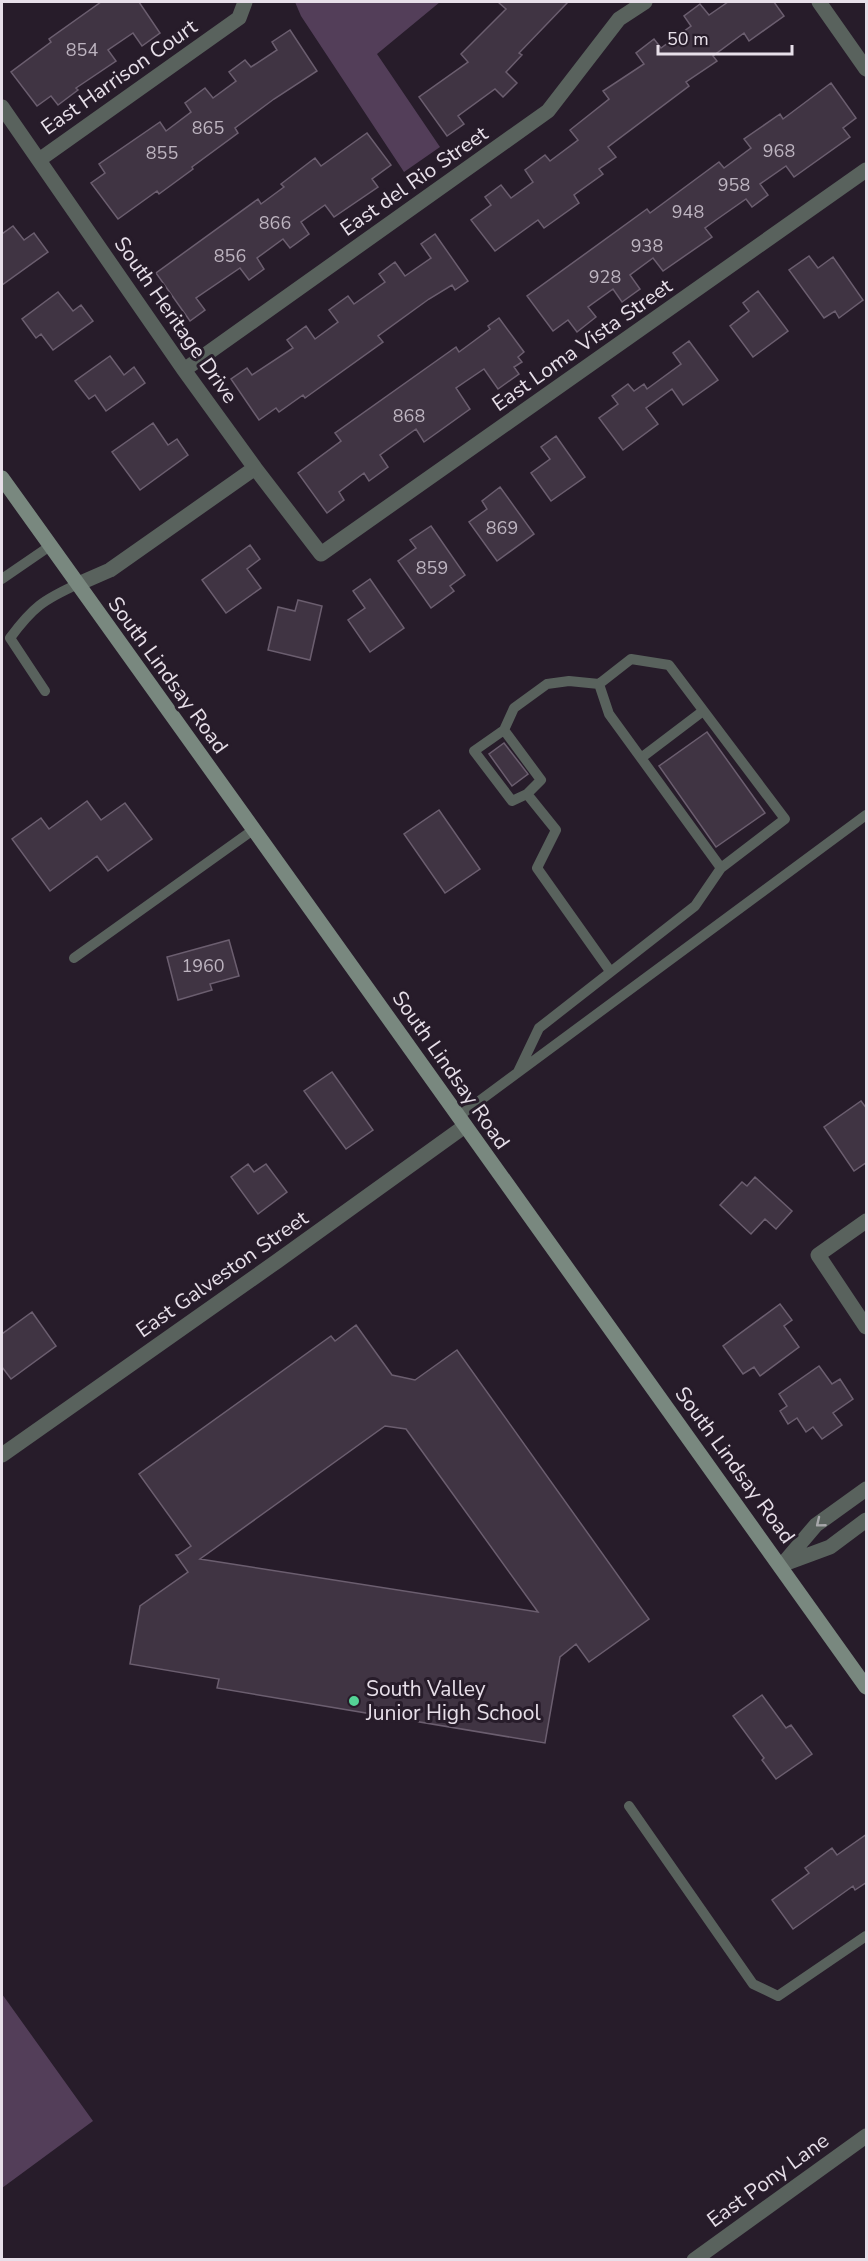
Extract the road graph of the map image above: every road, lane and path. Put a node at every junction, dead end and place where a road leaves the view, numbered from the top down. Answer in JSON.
{"nodes":[{"id":1,"x":245,"y":2,"type":"edge"},
{"id":2,"x":645,"y":2,"type":"edge"},
{"id":3,"x":819,"y":2,"type":"edge"},
{"id":4,"x":867,"y":69,"type":"edge"},
{"id":5,"x":2,"y":107,"type":"edge"},
{"id":6,"x":39,"y":160,"type":"junction"},
{"id":7,"x":867,"y":170,"type":"edge"},
{"id":8,"x":184,"y":370,"type":"junction"},
{"id":9,"x":255,"y":468,"type":"junction"},
{"id":10,"x":2,"y":478,"type":"edge"},
{"id":11,"x":50,"y":546,"type":"junction"},
{"id":12,"x":321,"y":554,"type":"joint"},
{"id":13,"x":2,"y":579,"type":"edge"},
{"id":14,"x":78,"y":584,"type":"junction"},
{"id":15,"x":599,"y":684,"type":"junction"},
{"id":16,"x":45,"y":691,"type":"dead end"},
{"id":17,"x":703,"y":711,"type":"junction"},
{"id":18,"x":504,"y":730,"type":"junction"},
{"id":19,"x":641,"y":758,"type":"junction"},
{"id":20,"x":527,"y":794,"type":"junction"},
{"id":21,"x":867,"y":815,"type":"edge"},
{"id":22,"x":253,"y":830,"type":"junction"},
{"id":23,"x":721,"y":868,"type":"junction"},
{"id":24,"x":75,"y":958,"type":"dead end"},
{"id":25,"x":610,"y":971,"type":"junction"},
{"id":26,"x":518,"y":1072,"type":"junction"},
{"id":27,"x":462,"y":1121,"type":"junction"},
{"id":28,"x":867,"y":1221,"type":"edge"},
{"id":29,"x":867,"y":1327,"type":"edge"},
{"id":30,"x":2,"y":1455,"type":"edge"},
{"id":31,"x":867,"y":1490,"type":"edge"},
{"id":32,"x":867,"y":1520,"type":"edge"},
{"id":33,"x":782,"y":1565,"type":"junction"},
{"id":34,"x":867,"y":1687,"type":"edge"},
{"id":35,"x":629,"y":1806,"type":"dead end"},
{"id":36,"x":867,"y":1936,"type":"edge"},
{"id":37,"x":867,"y":2136,"type":"edge"},
{"id":38,"x":694,"y":2259,"type":"edge"}],
"edges":[{"from":1,"to":6,"type":"street","name":"East Harrison Court"},
{"from":2,"to":8,"type":"street","name":"East del Rio Street"},
{"from":3,"to":4,"type":"street"},
{"from":5,"to":6,"type":"street","name":"South Heritage Drive"},
{"from":6,"to":8,"type":"street","name":"South Heritage Drive"},
{"from":7,"to":12,"type":"street","name":"East Loma Vista Street"},
{"from":8,"to":9,"type":"street","name":"South Heritage Drive"},
{"from":9,"to":12,"type":"street","name":"South Heritage Drive"},
{"from":9,"to":14,"type":"street"},
{"from":10,"to":11,"type":"main road","name":"South Lindsay Road"},
{"from":11,"to":13,"type":"lane"},
{"from":11,"to":14,"type":"main road","name":"South Lindsay Road"},
{"from":14,"to":16,"type":"lane"},
{"from":14,"to":22,"type":"main road","name":"South Lindsay Road"},
{"from":15,"to":17,"type":"lane"},
{"from":15,"to":18,"type":"lane"},
{"from":15,"to":19,"type":"lane"},
{"from":17,"to":19,"type":"lane"},
{"from":17,"to":23,"type":"lane"},
{"from":18,"to":20,"type":"lane"},
{"from":18,"to":20,"type":"lane"},
{"from":19,"to":23,"type":"lane"},
{"from":20,"to":25,"type":"lane"},
{"from":21,"to":26,"type":"lane"},
{"from":22,"to":24,"type":"lane"},
{"from":22,"to":27,"type":"main road","name":"South Lindsay Road"},
{"from":23,"to":25,"type":"lane"},
{"from":25,"to":26,"type":"lane"},
{"from":26,"to":27,"type":"lane"},
{"from":27,"to":30,"type":"street","name":"East Galveston Street"},
{"from":27,"to":33,"type":"main road","name":"South Lindsay Road"},
{"from":28,"to":29,"type":"street"},
{"from":31,"to":33,"type":"street","one_way":true},
{"from":32,"to":33,"type":"street"},
{"from":33,"to":34,"type":"main road","name":"South Lindsay Road"},
{"from":35,"to":36,"type":"lane"},
{"from":37,"to":38,"type":"street","name":"East Pony Lane"}]}
